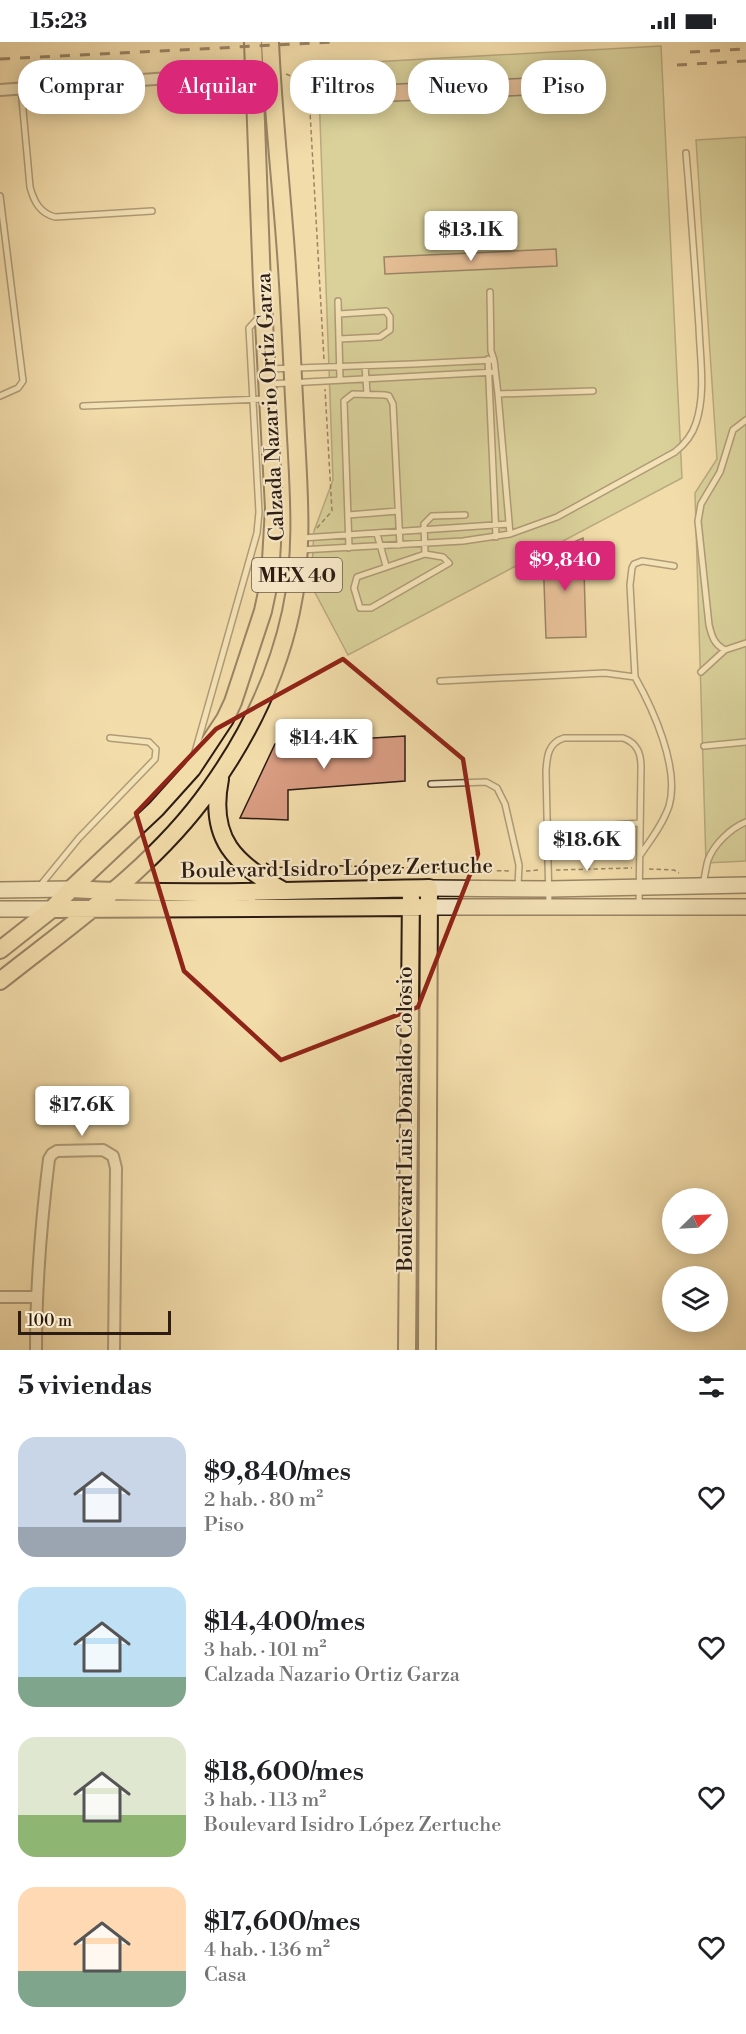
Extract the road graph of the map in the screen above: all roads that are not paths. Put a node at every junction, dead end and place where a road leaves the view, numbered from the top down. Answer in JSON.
{"nodes":[{"id":1,"x":253,"y":42,"type":"edge"},
{"id":2,"x":270,"y":42,"type":"edge"},
{"id":3,"x":254,"y":60,"type":"edge"},
{"id":4,"x":18,"y":88,"type":"edge"},
{"id":5,"x":0,"y":90,"type":"edge"},
{"id":6,"x":23,"y":114,"type":"edge"},
{"id":7,"x":254,"y":114,"type":"edge"},
{"id":8,"x":686,"y":153,"type":"dead end"},
{"id":9,"x":0,"y":196,"type":"edge"},
{"id":10,"x":152,"y":210,"type":"dead end"},
{"id":11,"x":490,"y":292,"type":"dead end"},
{"id":12,"x":338,"y":301,"type":"dead end"},
{"id":13,"x":264,"y":313,"type":"junction"},
{"id":14,"x":339,"y":314,"type":"junction"},
{"id":15,"x":339,"y":339,"type":"junction"},
{"id":16,"x":491,"y":359,"type":"junction"},
{"id":17,"x":413,"y":364,"type":"junction"},
{"id":18,"x":340,"y":366,"type":"junction"},
{"id":19,"x":365,"y":366,"type":"junction"},
{"id":20,"x":488,"y":372,"type":"junction"},
{"id":21,"x":495,"y":372,"type":"junction"},
{"id":22,"x":293,"y":375,"type":"junction"},
{"id":23,"x":413,"y":376,"type":"junction"},
{"id":24,"x":366,"y":379,"type":"junction"},
{"id":25,"x":339,"y":380,"type":"junction"},
{"id":26,"x":264,"y":388,"type":"junction"},
{"id":27,"x":593,"y":391,"type":"dead end"},
{"id":28,"x":368,"y":393,"type":"junction"},
{"id":29,"x":498,"y":394,"type":"junction"},
{"id":30,"x":0,"y":396,"type":"edge"},
{"id":31,"x":83,"y":406,"type":"dead end"},
{"id":32,"x":746,"y":420,"type":"edge"},
{"id":33,"x":398,"y":511,"type":"junction"},
{"id":34,"x":348,"y":515,"type":"junction"},
{"id":35,"x":465,"y":515,"type":"dead end"},
{"id":36,"x":509,"y":524,"type":"junction"},
{"id":37,"x":495,"y":526,"type":"junction"},
{"id":38,"x":423,"y":531,"type":"junction"},
{"id":39,"x":399,"y":533,"type":"junction"},
{"id":40,"x":377,"y":534,"type":"junction"},
{"id":41,"x":510,"y":534,"type":"junction"},
{"id":42,"x":349,"y":535,"type":"junction"},
{"id":43,"x":496,"y":537,"type":"junction"},
{"id":44,"x":300,"y":544,"type":"junction"},
{"id":45,"x":424,"y":544,"type":"junction"},
{"id":46,"x":400,"y":545,"type":"junction"},
{"id":47,"x":380,"y":546,"type":"junction"},
{"id":48,"x":350,"y":548,"type":"junction"},
{"id":49,"x":425,"y":554,"type":"junction"},
{"id":50,"x":386,"y":566,"type":"junction"},
{"id":51,"x":674,"y":566,"type":"dead end"},
{"id":52,"x":746,"y":643,"type":"edge"},
{"id":53,"x":725,"y":650,"type":"junction"},
{"id":54,"x":701,"y":672,"type":"dead end"},
{"id":55,"x":635,"y":677,"type":"junction"},
{"id":56,"x":440,"y":681,"type":"dead end"},
{"id":57,"x":110,"y":738,"type":"dead end"},
{"id":58,"x":746,"y":742,"type":"edge"},
{"id":59,"x":704,"y":746,"type":"dead end"},
{"id":60,"x":192,"y":769,"type":"junction"},
{"id":61,"x":222,"y":772,"type":"junction"},
{"id":62,"x":431,"y":784,"type":"dead end"},
{"id":63,"x":746,"y":822,"type":"edge"},
{"id":64,"x":640,"y":824,"type":"junction"},
{"id":65,"x":546,"y":830,"type":"junction"},
{"id":66,"x":640,"y":856,"type":"junction"},
{"id":67,"x":703,"y":885,"type":"junction"},
{"id":68,"x":746,"y":885,"type":"edge"},
{"id":69,"x":639,"y":887,"type":"junction"},
{"id":70,"x":429,"y":888,"type":"junction"},
{"id":71,"x":71,"y":889,"type":"junction"},
{"id":72,"x":411,"y":889,"type":"junction"},
{"id":73,"x":518,"y":889,"type":"junction"},
{"id":74,"x":549,"y":889,"type":"junction"},
{"id":75,"x":0,"y":890,"type":"edge"},
{"id":76,"x":36,"y":890,"type":"junction"},
{"id":77,"x":112,"y":891,"type":"junction"},
{"id":78,"x":287,"y":893,"type":"junction"},
{"id":79,"x":639,"y":906,"type":"junction"},
{"id":80,"x":746,"y":906,"type":"edge"},
{"id":81,"x":410,"y":907,"type":"junction"},
{"id":82,"x":429,"y":907,"type":"junction"},
{"id":83,"x":549,"y":907,"type":"junction"},
{"id":84,"x":0,"y":909,"type":"edge"},
{"id":85,"x":52,"y":909,"type":"junction"},
{"id":86,"x":90,"y":909,"type":"junction"},
{"id":87,"x":0,"y":950,"type":"edge"},
{"id":88,"x":0,"y":981,"type":"edge"},
{"id":89,"x":408,"y":1244,"type":"junction"},
{"id":90,"x":428,"y":1246,"type":"junction"},
{"id":91,"x":0,"y":1297,"type":"edge"},
{"id":92,"x":36,"y":1297,"type":"junction"},
{"id":93,"x":36,"y":1350,"type":"edge"},
{"id":94,"x":114,"y":1350,"type":"edge"},
{"id":95,"x":407,"y":1350,"type":"edge"},
{"id":96,"x":427,"y":1350,"type":"edge"}],
"edges":[{"from":1,"to":3,"type":"main road","name":"Calzada Nazario Ortiz Garza","number":"MEX 40"},
{"from":2,"to":22,"type":"main road","name":"Calzada Nazario Ortiz Garza","number":"MEX 40"},
{"from":4,"to":5,"type":"street"},
{"from":6,"to":10,"type":"lane"},
{"from":7,"to":13,"type":"main road","name":"Calzada Nazario Ortiz Garza","number":"MEX 40"},
{"from":8,"to":41,"type":"lane"},
{"from":9,"to":30,"type":"lane"},
{"from":11,"to":16,"type":"lane"},
{"from":12,"to":14,"type":"lane"},
{"from":13,"to":26,"type":"main road","name":"Calzada Nazario Ortiz Garza","number":"MEX 40"},
{"from":13,"to":26,"type":"lane"},
{"from":14,"to":15,"type":"lane"},
{"from":14,"to":15,"type":"lane"},
{"from":15,"to":18,"type":"lane"},
{"from":16,"to":17,"type":"lane"},
{"from":16,"to":20,"type":"lane"},
{"from":16,"to":21,"type":"lane"},
{"from":17,"to":19,"type":"lane"},
{"from":17,"to":23,"type":"lane"},
{"from":18,"to":19,"type":"lane"},
{"from":18,"to":22,"type":"lane"},
{"from":18,"to":25,"type":"lane"},
{"from":19,"to":24,"type":"lane"},
{"from":20,"to":21,"type":"lane"},
{"from":20,"to":23,"type":"lane"},
{"from":20,"to":37,"type":"lane"},
{"from":21,"to":29,"type":"lane"},
{"from":22,"to":25,"type":"lane"},
{"from":22,"to":26,"type":"lane"},
{"from":22,"to":26,"type":"lane"},
{"from":22,"to":44,"type":"main road","name":"Calzada Nazario Ortiz Garza","number":"MEX 40"},
{"from":23,"to":24,"type":"lane"},
{"from":24,"to":25,"type":"lane"},
{"from":24,"to":28,"type":"lane"},
{"from":26,"to":31,"type":"lane"},
{"from":26,"to":60,"type":"lane"},
{"from":26,"to":60,"type":"main road","name":"Calzada Nazario Ortiz Garza","number":"MEX 40"},
{"from":27,"to":29,"type":"lane"},
{"from":28,"to":33,"type":"lane"},
{"from":28,"to":34,"type":"lane"},
{"from":29,"to":36,"type":"lane"},
{"from":32,"to":53,"type":"lane"},
{"from":33,"to":34,"type":"lane"},
{"from":33,"to":39,"type":"lane"},
{"from":34,"to":42,"type":"lane"},
{"from":35,"to":38,"type":"lane"},
{"from":36,"to":37,"type":"lane"},
{"from":36,"to":41,"type":"lane"},
{"from":37,"to":38,"type":"lane"},
{"from":37,"to":43,"type":"lane"},
{"from":38,"to":39,"type":"lane"},
{"from":38,"to":45,"type":"lane"},
{"from":39,"to":40,"type":"lane"},
{"from":39,"to":46,"type":"lane"},
{"from":40,"to":42,"type":"lane"},
{"from":40,"to":47,"type":"lane"},
{"from":41,"to":43,"type":"lane"},
{"from":42,"to":44,"type":"lane"},
{"from":42,"to":48,"type":"lane"},
{"from":43,"to":45,"type":"lane"},
{"from":44,"to":48,"type":"lane"},
{"from":44,"to":61,"type":"main road","name":"Calzada Nazario Ortiz Garza","number":"MEX 40"},
{"from":45,"to":46,"type":"lane"},
{"from":45,"to":49,"type":"lane"},
{"from":46,"to":47,"type":"lane"},
{"from":47,"to":48,"type":"lane"},
{"from":47,"to":50,"type":"lane"},
{"from":49,"to":50,"type":"lane"},
{"from":49,"to":50,"type":"lane"},
{"from":51,"to":55,"type":"lane"},
{"from":52,"to":53,"type":"lane"},
{"from":53,"to":54,"type":"lane"},
{"from":55,"to":56,"type":"lane"},
{"from":55,"to":66,"type":"lane"},
{"from":57,"to":76,"type":"lane"},
{"from":58,"to":59,"type":"lane"},
{"from":60,"to":71,"type":"main road","name":"Calzada Nazario Ortiz Garza","number":"MEX 40"},
{"from":61,"to":77,"type":"main road","name":"Calzada Nazario Ortiz Garza","number":"MEX 40"},
{"from":61,"to":78,"type":"main road"},
{"from":62,"to":73,"type":"lane"},
{"from":63,"to":67,"type":"lane"},
{"from":64,"to":65,"type":"lane"},
{"from":64,"to":65,"type":"lane"},
{"from":64,"to":66,"type":"lane"},
{"from":65,"to":74,"type":"lane"},
{"from":66,"to":69,"type":"lane"},
{"from":67,"to":68,"type":"main road","name":"Boulevard Isidro López Zertuche"},
{"from":67,"to":69,"type":"main road","name":"Boulevard Isidro López Zertuche"},
{"from":69,"to":74,"type":"main road","name":"Boulevard Isidro López Zertuche"},
{"from":69,"to":79,"type":"lane"},
{"from":70,"to":72,"type":"main road","name":"Boulevard Isidro López Zertuche"},
{"from":70,"to":73,"type":"main road","name":"Boulevard Isidro López Zertuche"},
{"from":70,"to":82,"type":"main road","name":"Boulevard Luis Donaldo Colosio"},
{"from":71,"to":76,"type":"main road","name":"Boulevard Isidro López Zertuche"},
{"from":71,"to":77,"type":"main road","name":"Boulevard Isidro López Zertuche"},
{"from":71,"to":85,"type":"main road","name":"Calzada Nazario Ortiz Garza","number":"MEX 40"},
{"from":72,"to":78,"type":"main road","name":"Boulevard Isidro López Zertuche"},
{"from":72,"to":81,"type":"main road","name":"Boulevard Luis Donaldo Colosio"},
{"from":73,"to":74,"type":"main road","name":"Boulevard Isidro López Zertuche"},
{"from":74,"to":83,"type":"lane"},
{"from":75,"to":76,"type":"main road","name":"Boulevard Isidro López Zertuche"},
{"from":77,"to":78,"type":"main road","name":"Boulevard Isidro López Zertuche"},
{"from":77,"to":86,"type":"main road","name":"Calzada Nazario Ortiz Garza","number":"MEX 40"},
{"from":79,"to":80,"type":"main road","name":"Boulevard Isidro López Zertuche"},
{"from":79,"to":83,"type":"main road","name":"Boulevard Isidro López Zertuche"},
{"from":81,"to":82,"type":"main road","name":"Boulevard Isidro López Zertuche"},
{"from":81,"to":86,"type":"main road","name":"Boulevard Isidro López Zertuche"},
{"from":81,"to":89,"type":"main road","name":"Boulevard Luis Donaldo Colosio"},
{"from":82,"to":83,"type":"main road","name":"Boulevard Isidro López Zertuche"},
{"from":82,"to":90,"type":"main road","name":"Boulevard Luis Donaldo Colosio"},
{"from":84,"to":85,"type":"main road","name":"Boulevard Isidro López Zertuche"},
{"from":85,"to":86,"type":"main road","name":"Boulevard Isidro López Zertuche"},
{"from":85,"to":87,"type":"main road","name":"Calzada Nazario Ortiz Garza","number":"MEX 40"},
{"from":86,"to":88,"type":"main road","name":"Calzada Nazario Ortiz Garza","number":"MEX 40"},
{"from":89,"to":90,"type":"main road"},
{"from":89,"to":95,"type":"main road","name":"Boulevard Luis Donaldo Colosio"},
{"from":90,"to":96,"type":"main road","name":"Boulevard Luis Donaldo Colosio"},
{"from":91,"to":92,"type":"street"},
{"from":92,"to":93,"type":"street"},
{"from":92,"to":94,"type":"street"}]}
